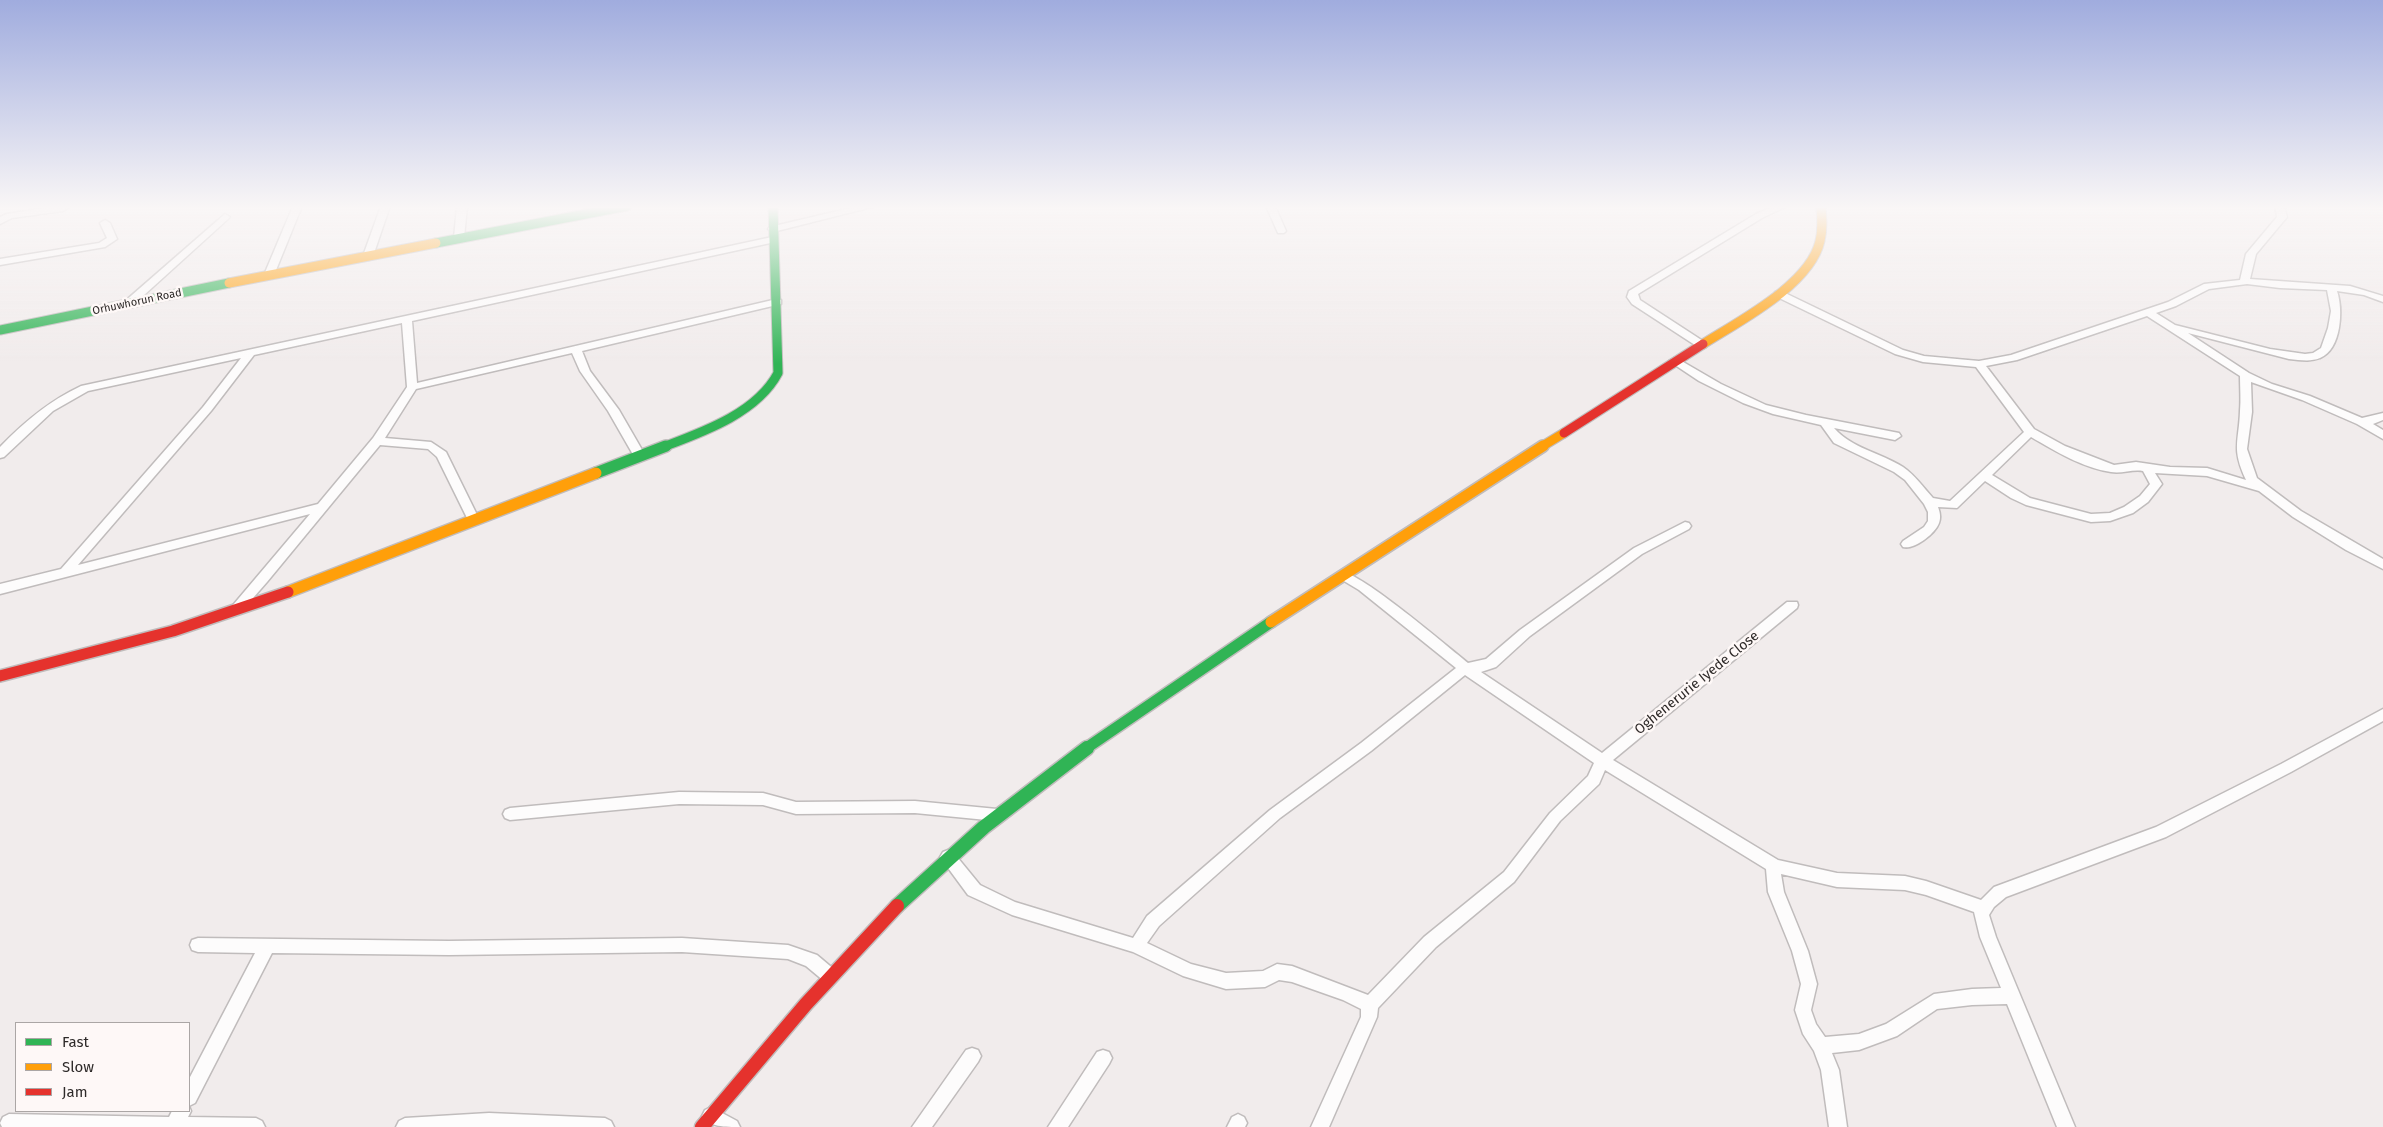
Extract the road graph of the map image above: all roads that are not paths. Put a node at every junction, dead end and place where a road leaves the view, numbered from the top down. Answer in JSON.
{"nodes":[{"id":1,"x":20,"y":259,"type":"edge"},
{"id":2,"x":179,"y":259,"type":"edge"},
{"id":3,"x":276,"y":259,"type":"edge"},
{"id":4,"x":354,"y":259,"type":"edge"},
{"id":5,"x":671,"y":259,"type":"edge"},
{"id":6,"x":774,"y":259,"type":"edge"},
{"id":7,"x":1689,"y":259,"type":"edge"},
{"id":8,"x":1812,"y":259,"type":"edge"},
{"id":9,"x":2250,"y":259,"type":"edge"},
{"id":10,"x":0,"y":262,"type":"edge"},
{"id":11,"x":269,"y":275,"type":"junction"},
{"id":12,"x":2245,"y":281,"type":"junction"},
{"id":13,"x":2331,"y":287,"type":"junction"},
{"id":14,"x":1779,"y":294,"type":"junction"},
{"id":15,"x":2383,"y":299,"type":"edge"},
{"id":16,"x":777,"y":302,"type":"junction"},
{"id":17,"x":128,"y":304,"type":"junction"},
{"id":18,"x":2148,"y":312,"type":"junction"},
{"id":19,"x":407,"y":320,"type":"junction"},
{"id":20,"x":2171,"y":328,"type":"junction"},
{"id":21,"x":0,"y":330,"type":"edge"},
{"id":22,"x":1702,"y":346,"type":"junction"},
{"id":23,"x":576,"y":350,"type":"junction"},
{"id":24,"x":250,"y":353,"type":"junction"},
{"id":25,"x":1674,"y":361,"type":"junction"},
{"id":26,"x":1979,"y":364,"type":"junction"},
{"id":27,"x":2245,"y":375,"type":"junction"},
{"id":28,"x":412,"y":387,"type":"junction"},
{"id":29,"x":2383,"y":416,"type":"edge"},
{"id":30,"x":1824,"y":422,"type":"junction"},
{"id":31,"x":2361,"y":422,"type":"junction"},
{"id":32,"x":2030,"y":432,"type":"junction"},
{"id":33,"x":2383,"y":435,"type":"edge"},
{"id":34,"x":1895,"y":436,"type":"dead end"},
{"id":35,"x":377,"y":441,"type":"junction"},
{"id":36,"x":0,"y":454,"type":"edge"},
{"id":37,"x":639,"y":455,"type":"junction"},
{"id":38,"x":2147,"y":468,"type":"junction"},
{"id":39,"x":1984,"y":475,"type":"junction"},
{"id":40,"x":2261,"y":488,"type":"junction"},
{"id":41,"x":1929,"y":502,"type":"junction"},
{"id":42,"x":322,"y":506,"type":"junction"},
{"id":43,"x":474,"y":521,"type":"junction"},
{"id":44,"x":1685,"y":526,"type":"dead end"},
{"id":45,"x":1907,"y":544,"type":"dead end"},
{"id":46,"x":2383,"y":565,"type":"edge"},
{"id":47,"x":66,"y":571,"type":"junction"},
{"id":48,"x":1344,"y":575,"type":"junction"},
{"id":49,"x":263,"y":579,"type":"junction"},
{"id":50,"x":0,"y":589,"type":"edge"},
{"id":51,"x":272,"y":598,"type":"junction"},
{"id":52,"x":1792,"y":605,"type":"dead end"},
{"id":53,"x":234,"y":610,"type":"junction"},
{"id":54,"x":1465,"y":668,"type":"junction"},
{"id":55,"x":0,"y":676,"type":"edge"},
{"id":56,"x":2383,"y":714,"type":"edge"},
{"id":57,"x":1602,"y":761,"type":"junction"},
{"id":58,"x":510,"y":814,"type":"dead end"},
{"id":59,"x":997,"y":814,"type":"junction"},
{"id":60,"x":948,"y":857,"type":"junction"},
{"id":61,"x":1774,"y":866,"type":"junction"},
{"id":62,"x":1983,"y":908,"type":"junction"},
{"id":63,"x":198,"y":945,"type":"dead end"},
{"id":64,"x":267,"y":946,"type":"junction"},
{"id":65,"x":1136,"y":946,"type":"junction"},
{"id":66,"x":830,"y":976,"type":"junction"},
{"id":67,"x":2013,"y":996,"type":"junction"},
{"id":68,"x":1370,"y":1005,"type":"junction"},
{"id":69,"x":1821,"y":1046,"type":"junction"},
{"id":70,"x":972,"y":1056,"type":"dead end"},
{"id":71,"x":1103,"y":1058,"type":"dead end"},
{"id":72,"x":190,"y":1095,"type":"edge"},
{"id":73,"x":176,"y":1121,"type":"edge"},
{"id":74,"x":706,"y":1122,"type":"edge"},
{"id":75,"x":9,"y":1123,"type":"dead end"},
{"id":76,"x":256,"y":1127,"type":"edge"},
{"id":77,"x":405,"y":1127,"type":"edge"},
{"id":78,"x":605,"y":1127,"type":"edge"},
{"id":79,"x":731,"y":1127,"type":"edge"},
{"id":80,"x":921,"y":1127,"type":"edge"},
{"id":81,"x":1057,"y":1127,"type":"edge"},
{"id":82,"x":1320,"y":1127,"type":"edge"},
{"id":83,"x":1838,"y":1127,"type":"edge"},
{"id":84,"x":2066,"y":1127,"type":"edge"}],
"edges":[{"from":1,"to":10,"type":"street"},
{"from":2,"to":17,"type":"street"},
{"from":3,"to":11,"type":"street"},
{"from":4,"to":11,"type":"street","name":"Orhuwhorun Road"},
{"from":5,"to":19,"type":"street"},
{"from":6,"to":16,"type":"street"},
{"from":7,"to":22,"type":"street"},
{"from":8,"to":14,"type":"street"},
{"from":9,"to":12,"type":"street"},
{"from":11,"to":17,"type":"street","name":"Orhuwhorun Road"},
{"from":12,"to":13,"type":"street"},
{"from":12,"to":18,"type":"street"},
{"from":13,"to":15,"type":"street"},
{"from":13,"to":20,"type":"street"},
{"from":14,"to":22,"type":"street"},
{"from":14,"to":26,"type":"street"},
{"from":16,"to":23,"type":"street"},
{"from":16,"to":37,"type":"street"},
{"from":17,"to":21,"type":"street","name":"Orhuwhorun Road"},
{"from":18,"to":20,"type":"street"},
{"from":18,"to":26,"type":"street"},
{"from":19,"to":24,"type":"street"},
{"from":19,"to":28,"type":"street"},
{"from":20,"to":27,"type":"street"},
{"from":22,"to":25,"type":"street"},
{"from":23,"to":28,"type":"street"},
{"from":23,"to":37,"type":"street"},
{"from":24,"to":36,"type":"street"},
{"from":24,"to":47,"type":"street"},
{"from":25,"to":30,"type":"street"},
{"from":25,"to":48,"type":"street"},
{"from":26,"to":32,"type":"street"},
{"from":27,"to":31,"type":"street"},
{"from":27,"to":40,"type":"street"},
{"from":28,"to":35,"type":"street"},
{"from":29,"to":31,"type":"street"},
{"from":30,"to":34,"type":"street"},
{"from":30,"to":41,"type":"street"},
{"from":31,"to":33,"type":"street"},
{"from":32,"to":38,"type":"street"},
{"from":32,"to":39,"type":"street"},
{"from":35,"to":42,"type":"street"},
{"from":35,"to":43,"type":"street"},
{"from":37,"to":43,"type":"street"},
{"from":38,"to":39,"type":"street"},
{"from":38,"to":40,"type":"street"},
{"from":39,"to":41,"type":"street"},
{"from":40,"to":46,"type":"street"},
{"from":41,"to":45,"type":"street"},
{"from":42,"to":47,"type":"street"},
{"from":42,"to":49,"type":"street"},
{"from":43,"to":51,"type":"street"},
{"from":44,"to":54,"type":"street"},
{"from":47,"to":50,"type":"street"},
{"from":48,"to":54,"type":"street"},
{"from":48,"to":59,"type":"street"},
{"from":49,"to":51,"type":"street"},
{"from":49,"to":53,"type":"street"},
{"from":51,"to":53,"type":"street"},
{"from":52,"to":57,"type":"street","name":"Oghenerurie Iyede Close"},
{"from":53,"to":55,"type":"street"},
{"from":54,"to":57,"type":"street"},
{"from":54,"to":65,"type":"street"},
{"from":56,"to":62,"type":"street"},
{"from":57,"to":61,"type":"street"},
{"from":57,"to":68,"type":"street"},
{"from":58,"to":59,"type":"street"},
{"from":59,"to":60,"type":"street"},
{"from":60,"to":65,"type":"street"},
{"from":60,"to":66,"type":"street"},
{"from":61,"to":62,"type":"street"},
{"from":61,"to":69,"type":"street"},
{"from":62,"to":67,"type":"street"},
{"from":63,"to":64,"type":"street"},
{"from":64,"to":66,"type":"street"},
{"from":64,"to":72,"type":"street"},
{"from":65,"to":68,"type":"street"},
{"from":66,"to":74,"type":"street"},
{"from":67,"to":69,"type":"street"},
{"from":67,"to":84,"type":"street"},
{"from":68,"to":82,"type":"street"},
{"from":69,"to":83,"type":"street"},
{"from":70,"to":80,"type":"street"},
{"from":71,"to":81,"type":"street"},
{"from":73,"to":75,"type":"street"},
{"from":73,"to":76,"type":"street"},
{"from":74,"to":79,"type":"street"},
{"from":77,"to":78,"type":"street"}]}
